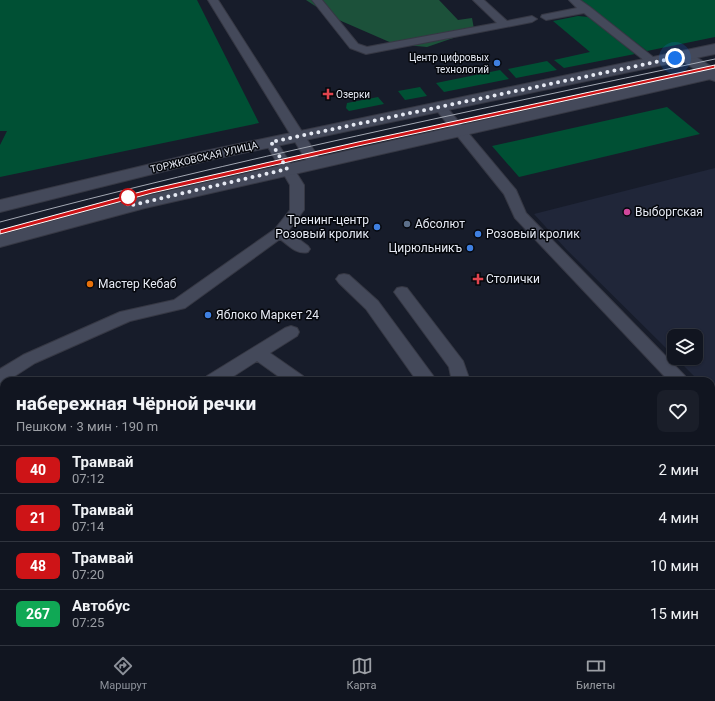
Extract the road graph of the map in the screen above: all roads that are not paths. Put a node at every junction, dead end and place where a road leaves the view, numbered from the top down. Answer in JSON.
{"nodes":[{"id":1,"x":213,"y":0,"type":"edge"},
{"id":2,"x":317,"y":0,"type":"edge"},
{"id":3,"x":478,"y":0,"type":"edge"},
{"id":4,"x":574,"y":0,"type":"edge"},
{"id":5,"x":586,"y":9,"type":"junction"},
{"id":6,"x":546,"y":17,"type":"dead end"},
{"id":7,"x":532,"y":19,"type":"dead end"},
{"id":8,"x":505,"y":24,"type":"junction"},
{"id":9,"x":715,"y":49,"type":"edge"},
{"id":10,"x":686,"y":56,"type":"junction"},
{"id":11,"x":654,"y":63,"type":"junction"},
{"id":12,"x":714,"y":75,"type":"edge"},
{"id":13,"x":440,"y":107,"type":"junction"},
{"id":14,"x":461,"y":131,"type":"junction"},
{"id":15,"x":298,"y":136,"type":"junction"},
{"id":16,"x":271,"y":142,"type":"junction"},
{"id":17,"x":315,"y":163,"type":"junction"},
{"id":18,"x":287,"y":169,"type":"junction"},
{"id":19,"x":0,"y":206,"type":"edge"},
{"id":20,"x":280,"y":232,"type":"junction"},
{"id":21,"x":0,"y":241,"type":"edge"},
{"id":22,"x":303,"y":249,"type":"dead end"},
{"id":23,"x":344,"y":279,"type":"dead end"},
{"id":24,"x":402,"y":292,"type":"dead end"},
{"id":25,"x":292,"y":332,"type":"dead end"},
{"id":26,"x":258,"y":353,"type":"junction"},
{"id":27,"x":0,"y":377,"type":"edge"},
{"id":28,"x":219,"y":377,"type":"edge"},
{"id":29,"x":291,"y":377,"type":"edge"},
{"id":30,"x":423,"y":377,"type":"edge"},
{"id":31,"x":460,"y":377,"type":"edge"},
{"id":32,"x":675,"y":377,"type":"edge"}],
"edges":[{"from":1,"to":15,"type":"lane"},
{"from":2,"to":8,"type":"lane"},
{"from":3,"to":8,"type":"lane"},
{"from":4,"to":5,"type":"lane"},
{"from":5,"to":6,"type":"lane"},
{"from":5,"to":11,"type":"lane"},
{"from":7,"to":8,"type":"lane"},
{"from":9,"to":10,"type":"main road","name":"ТОРЖКОВСКАЯ УЛИЦА"},
{"from":10,"to":11,"type":"main road","name":"ТОРЖКОВСКАЯ УЛИЦА"},
{"from":10,"to":12,"type":"main road"},
{"from":11,"to":13,"type":"main road","name":"ТОРЖКОВСКАЯ УЛИЦА"},
{"from":12,"to":14,"type":"main road"},
{"from":13,"to":14,"type":"lane"},
{"from":13,"to":15,"type":"main road","name":"ТОРЖКОВСКАЯ УЛИЦА"},
{"from":14,"to":17,"type":"main road"},
{"from":14,"to":32,"type":"lane"},
{"from":15,"to":16,"type":"main road","name":"ТОРЖКОВСКАЯ УЛИЦА"},
{"from":15,"to":17,"type":"lane"},
{"from":16,"to":18,"type":"lane"},
{"from":16,"to":19,"type":"main road","name":"ТОРЖКОВСКАЯ УЛИЦА"},
{"from":17,"to":18,"type":"main road"},
{"from":18,"to":20,"type":"lane"},
{"from":18,"to":21,"type":"main road"},
{"from":20,"to":22,"type":"lane"},
{"from":20,"to":27,"type":"lane"},
{"from":23,"to":30,"type":"lane"},
{"from":24,"to":31,"type":"lane"},
{"from":25,"to":26,"type":"lane"},
{"from":26,"to":28,"type":"lane"},
{"from":26,"to":29,"type":"lane"}]}
